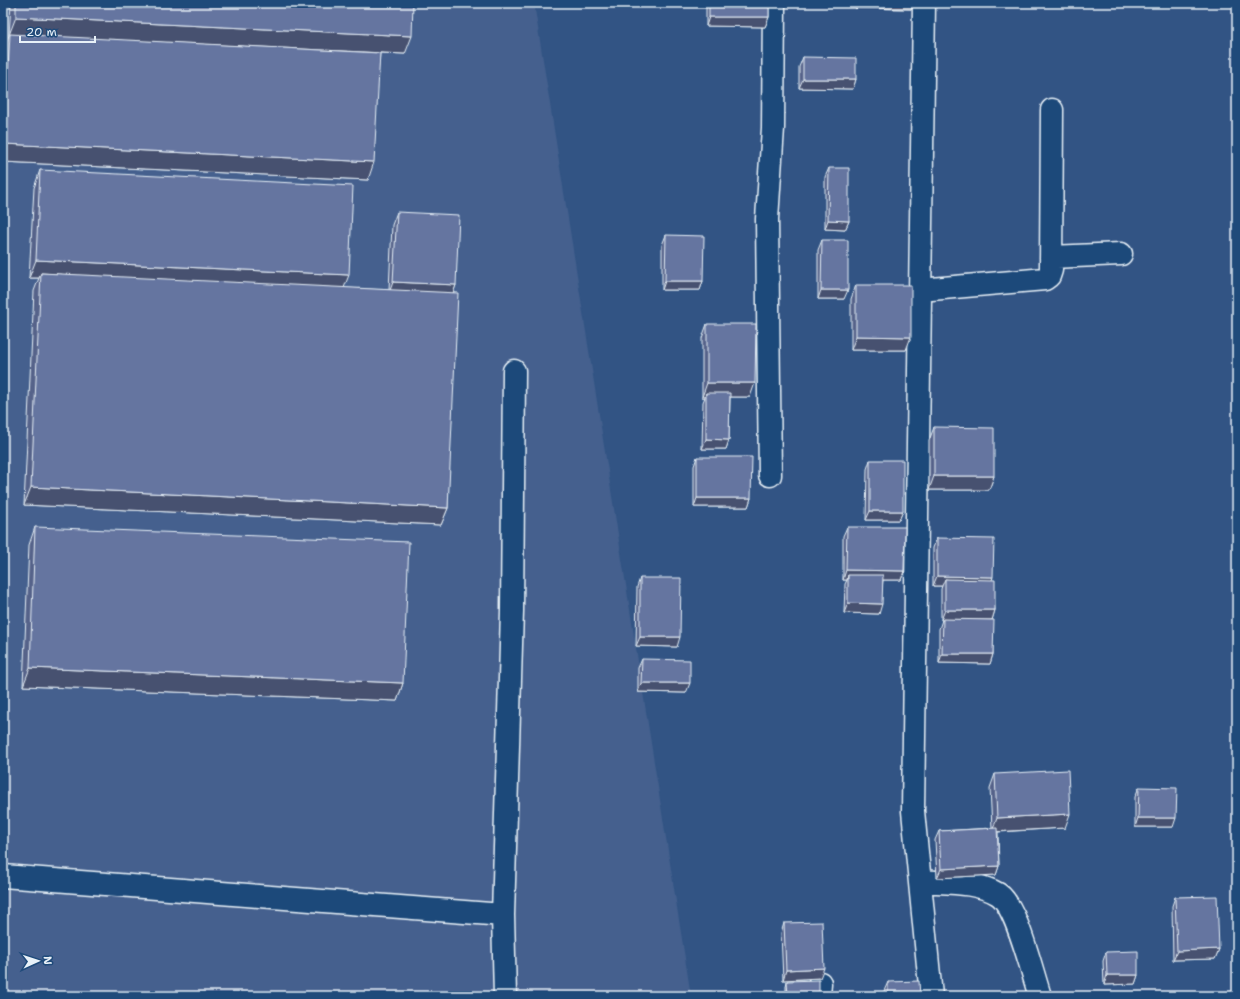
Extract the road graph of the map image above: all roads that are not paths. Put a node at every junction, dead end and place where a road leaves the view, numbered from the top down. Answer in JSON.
{"nodes":[{"id":1,"x":774,"y":3,"type":"edge"},
{"id":2,"x":924,"y":3,"type":"edge"},
{"id":3,"x":1052,"y":110,"type":"dead end"},
{"id":4,"x":1121,"y":254,"type":"dead end"},
{"id":5,"x":1051,"y":257,"type":"junction"},
{"id":6,"x":920,"y":290,"type":"junction"},
{"id":7,"x":514,"y":370,"type":"dead end"},
{"id":8,"x":770,"y":475,"type":"dead end"},
{"id":9,"x":3,"y":876,"type":"edge"},
{"id":10,"x":920,"y":881,"type":"junction"},
{"id":11,"x":503,"y":915,"type":"junction"},
{"id":12,"x":505,"y":996,"type":"edge"},
{"id":13,"x":931,"y":996,"type":"edge"},
{"id":14,"x":1040,"y":996,"type":"edge"}],
"edges":[{"from":1,"to":8,"type":"street"},
{"from":2,"to":6,"type":"street"},
{"from":3,"to":5,"type":"street"},
{"from":4,"to":5,"type":"street"},
{"from":5,"to":6,"type":"street"},
{"from":6,"to":10,"type":"street"},
{"from":7,"to":11,"type":"street"},
{"from":9,"to":11,"type":"street"},
{"from":10,"to":13,"type":"street"},
{"from":10,"to":14,"type":"street"},
{"from":11,"to":12,"type":"street"}]}
